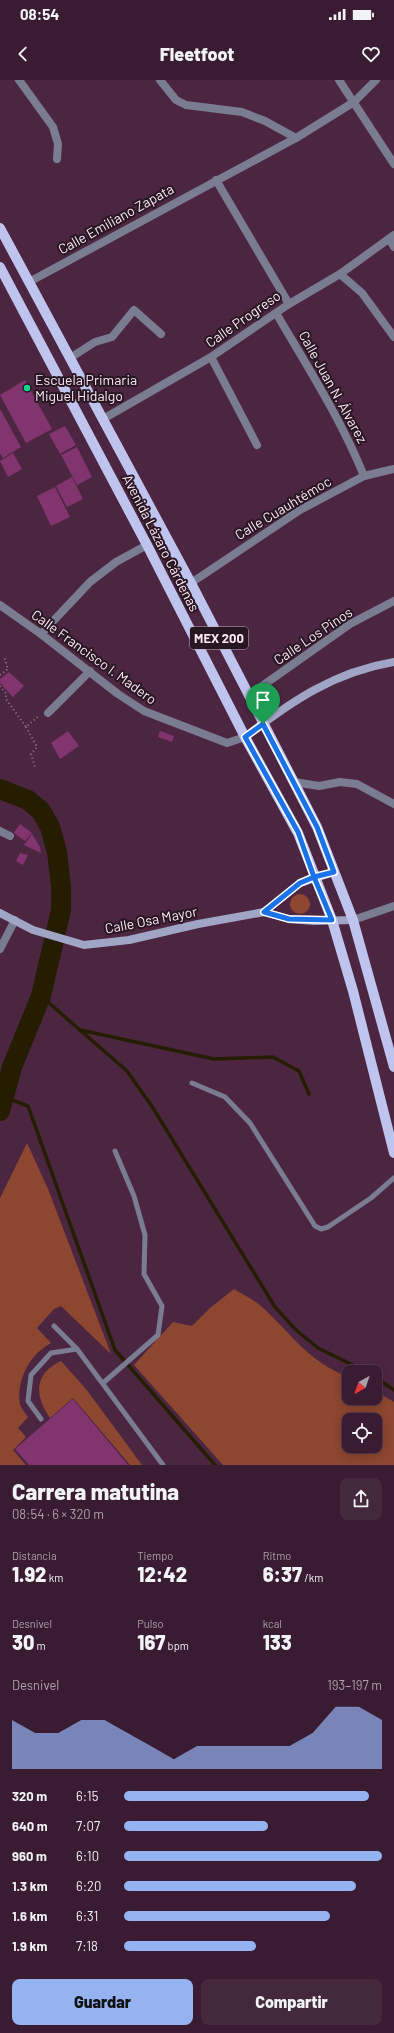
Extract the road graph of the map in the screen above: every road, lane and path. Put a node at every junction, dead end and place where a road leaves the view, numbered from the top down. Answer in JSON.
{"nodes":[{"id":1,"x":19,"y":80,"type":"edge"},
{"id":2,"x":160,"y":80,"type":"edge"},
{"id":3,"x":339,"y":80,"type":"edge"},
{"id":4,"x":376,"y":80,"type":"edge"},
{"id":5,"x":354,"y":102,"type":"junction"},
{"id":6,"x":296,"y":138,"type":"junction"},
{"id":7,"x":57,"y":159,"type":"dead end"},
{"id":8,"x":394,"y":164,"type":"edge"},
{"id":9,"x":216,"y":180,"type":"junction"},
{"id":10,"x":0,"y":228,"type":"edge"},
{"id":11,"x":392,"y":237,"type":"edge"},
{"id":12,"x":394,"y":247,"type":"edge"},
{"id":13,"x":0,"y":267,"type":"edge"},
{"id":14,"x":340,"y":274,"type":"junction"},
{"id":15,"x":29,"y":282,"type":"junction"},
{"id":16,"x":289,"y":304,"type":"junction"},
{"id":17,"x":276,"y":313,"type":"junction"},
{"id":18,"x":161,"y":334,"type":"dead end"},
{"id":19,"x":394,"y":337,"type":"edge"},
{"id":20,"x":70,"y":358,"type":"junction"},
{"id":21,"x":211,"y":358,"type":"junction"},
{"id":22,"x":103,"y":419,"type":"junction"},
{"id":23,"x":257,"y":445,"type":"dead end"},
{"id":24,"x":394,"y":469,"type":"edge"},
{"id":25,"x":364,"y":476,"type":"junction"},
{"id":26,"x":147,"y":545,"type":"junction"},
{"id":27,"x":191,"y":583,"type":"junction"},
{"id":28,"x":394,"y":601,"type":"edge"},
{"id":29,"x":0,"y":605,"type":"edge"},
{"id":30,"x":41,"y":634,"type":"junction"},
{"id":31,"x":4,"y":656,"type":"dead end"},
{"id":32,"x":394,"y":662,"type":"edge"},
{"id":33,"x":90,"y":671,"type":"junction"},
{"id":34,"x":0,"y":675,"type":"edge"},
{"id":35,"x":0,"y":686,"type":"edge"},
{"id":36,"x":248,"y":696,"type":"junction"},
{"id":37,"x":48,"y":713,"type":"joint"},
{"id":38,"x":263,"y":724,"type":"junction"},
{"id":39,"x":26,"y":727,"type":"junction"},
{"id":40,"x":245,"y":737,"type":"junction"},
{"id":41,"x":35,"y":767,"type":"dead end"},
{"id":42,"x":294,"y":782,"type":"junction"},
{"id":43,"x":394,"y":804,"type":"edge"},
{"id":44,"x":0,"y":831,"type":"edge"},
{"id":45,"x":10,"y":836,"type":"dead end"},
{"id":46,"x":334,"y":872,"type":"junction"},
{"id":47,"x":314,"y":877,"type":"junction"},
{"id":48,"x":394,"y":906,"type":"edge"},
{"id":49,"x":264,"y":912,"type":"junction"},
{"id":50,"x":0,"y":913,"type":"edge"},
{"id":51,"x":15,"y":920,"type":"junction"},
{"id":52,"x":332,"y":920,"type":"junction"},
{"id":53,"x":353,"y":920,"type":"junction"},
{"id":54,"x":0,"y":950,"type":"edge"},
{"id":55,"x":394,"y":1067,"type":"edge"},
{"id":56,"x":192,"y":1083,"type":"dead end"},
{"id":57,"x":115,"y":1151,"type":"dead end"},
{"id":58,"x":394,"y":1152,"type":"edge"},
{"id":59,"x":394,"y":1178,"type":"edge"},
{"id":60,"x":54,"y":1326,"type":"dead end"},
{"id":61,"x":77,"y":1349,"type":"junction"},
{"id":62,"x":103,"y":1383,"type":"junction"},
{"id":63,"x":41,"y":1419,"type":"dead end"},
{"id":64,"x":163,"y":1465,"type":"edge"}],
"edges":[{"from":1,"to":7,"type":"street"},
{"from":2,"to":6,"type":"street"},
{"from":3,"to":5,"type":"street"},
{"from":4,"to":5,"type":"street","name":"Calle Emiliano Zapata"},
{"from":5,"to":6,"type":"street","name":"Calle Emiliano Zapata"},
{"from":5,"to":8,"type":"street"},
{"from":6,"to":9,"type":"street","name":"Calle Emiliano Zapata"},
{"from":9,"to":15,"type":"street","name":"Calle Emiliano Zapata"},
{"from":9,"to":16,"type":"street"},
{"from":10,"to":15,"type":"main road","name":"Avenida Lázaro Cárdenas","number":"MEX 200"},
{"from":11,"to":12,"type":"street"},
{"from":11,"to":14,"type":"street","name":"Calle Progreso"},
{"from":13,"to":26,"type":"main road","name":"Avenida Lázaro Cárdenas","number":"MEX 200"},
{"from":14,"to":16,"type":"street","name":"Calle Progreso"},
{"from":14,"to":19,"type":"street"},
{"from":15,"to":20,"type":"main road","name":"Avenida Lázaro Cárdenas","number":"MEX 200"},
{"from":16,"to":17,"type":"street","name":"Calle Progreso"},
{"from":17,"to":21,"type":"street","name":"Calle Progreso"},
{"from":17,"to":25,"type":"street","name":"Calle Juan N. Álvarez"},
{"from":18,"to":20,"type":"street"},
{"from":20,"to":22,"type":"main road","name":"Avenida Lázaro Cárdenas","number":"MEX 200"},
{"from":21,"to":22,"type":"street","name":"Calle Progreso"},
{"from":21,"to":23,"type":"street"},
{"from":22,"to":27,"type":"main road","name":"Avenida Lázaro Cárdenas","number":"MEX 200"},
{"from":24,"to":25,"type":"street","name":"Calle Cuauhtémoc"},
{"from":25,"to":27,"type":"street","name":"Calle Cuauhtémoc"},
{"from":26,"to":30,"type":"street"},
{"from":26,"to":40,"type":"main road","name":"Avenida Lázaro Cárdenas","number":"MEX 200"},
{"from":27,"to":36,"type":"main road","name":"Avenida Lázaro Cárdenas","number":"MEX 200"},
{"from":28,"to":36,"type":"street","name":"Calle Los Pinos"},
{"from":29,"to":30,"type":"street","name":"Calle Francisco I. Madero"},
{"from":30,"to":33,"type":"street","name":"Calle Francisco I. Madero"},
{"from":31,"to":34,"type":"path"},
{"from":32,"to":38,"type":"main road"},
{"from":33,"to":37,"type":"street"},
{"from":33,"to":40,"type":"street","name":"Calle Francisco I. Madero"},
{"from":35,"to":39,"type":"path"},
{"from":36,"to":38,"type":"main road","name":"Avenida Lázaro Cárdenas","number":"MEX 200"},
{"from":37,"to":39,"type":"path"},
{"from":38,"to":40,"type":"main road"},
{"from":38,"to":42,"type":"main road","name":"Avenida Lázaro Cárdenas","number":"MEX 200"},
{"from":39,"to":41,"type":"path"},
{"from":40,"to":47,"type":"main road","name":"Avenida Lázaro Cárdenas","number":"MEX 200"},
{"from":42,"to":43,"type":"street"},
{"from":42,"to":46,"type":"main road","name":"Avenida Lázaro Cárdenas","number":"MEX 200"},
{"from":44,"to":45,"type":"street"},
{"from":46,"to":47,"type":"main road","name":"Calle Osa Mayor"},
{"from":46,"to":53,"type":"main road","name":"Avenida Lázaro Cárdenas","number":"MEX 200"},
{"from":47,"to":49,"type":"main road","name":"Calle Osa Mayor"},
{"from":47,"to":52,"type":"main road","name":"Avenida Lázaro Cárdenas","number":"MEX 200"},
{"from":48,"to":53,"type":"street"},
{"from":49,"to":51,"type":"main road","name":"Calle Osa Mayor"},
{"from":49,"to":52,"type":"main road","name":"Calle Osa Mayor"},
{"from":50,"to":51,"type":"main road","name":"Calle Osa Mayor"},
{"from":51,"to":54,"type":"street"},
{"from":52,"to":53,"type":"main road","name":"Calle Osa Mayor"},
{"from":52,"to":58,"type":"main road","name":"Avenida Lázaro Cárdenas","number":"MEX 200"},
{"from":53,"to":55,"type":"main road","name":"Avenida Lázaro Cárdenas","number":"MEX 200"},
{"from":56,"to":59,"type":"lane"},
{"from":57,"to":62,"type":"lane"},
{"from":60,"to":61,"type":"lane"},
{"from":61,"to":62,"type":"lane"},
{"from":61,"to":63,"type":"lane"},
{"from":62,"to":64,"type":"lane"}]}
